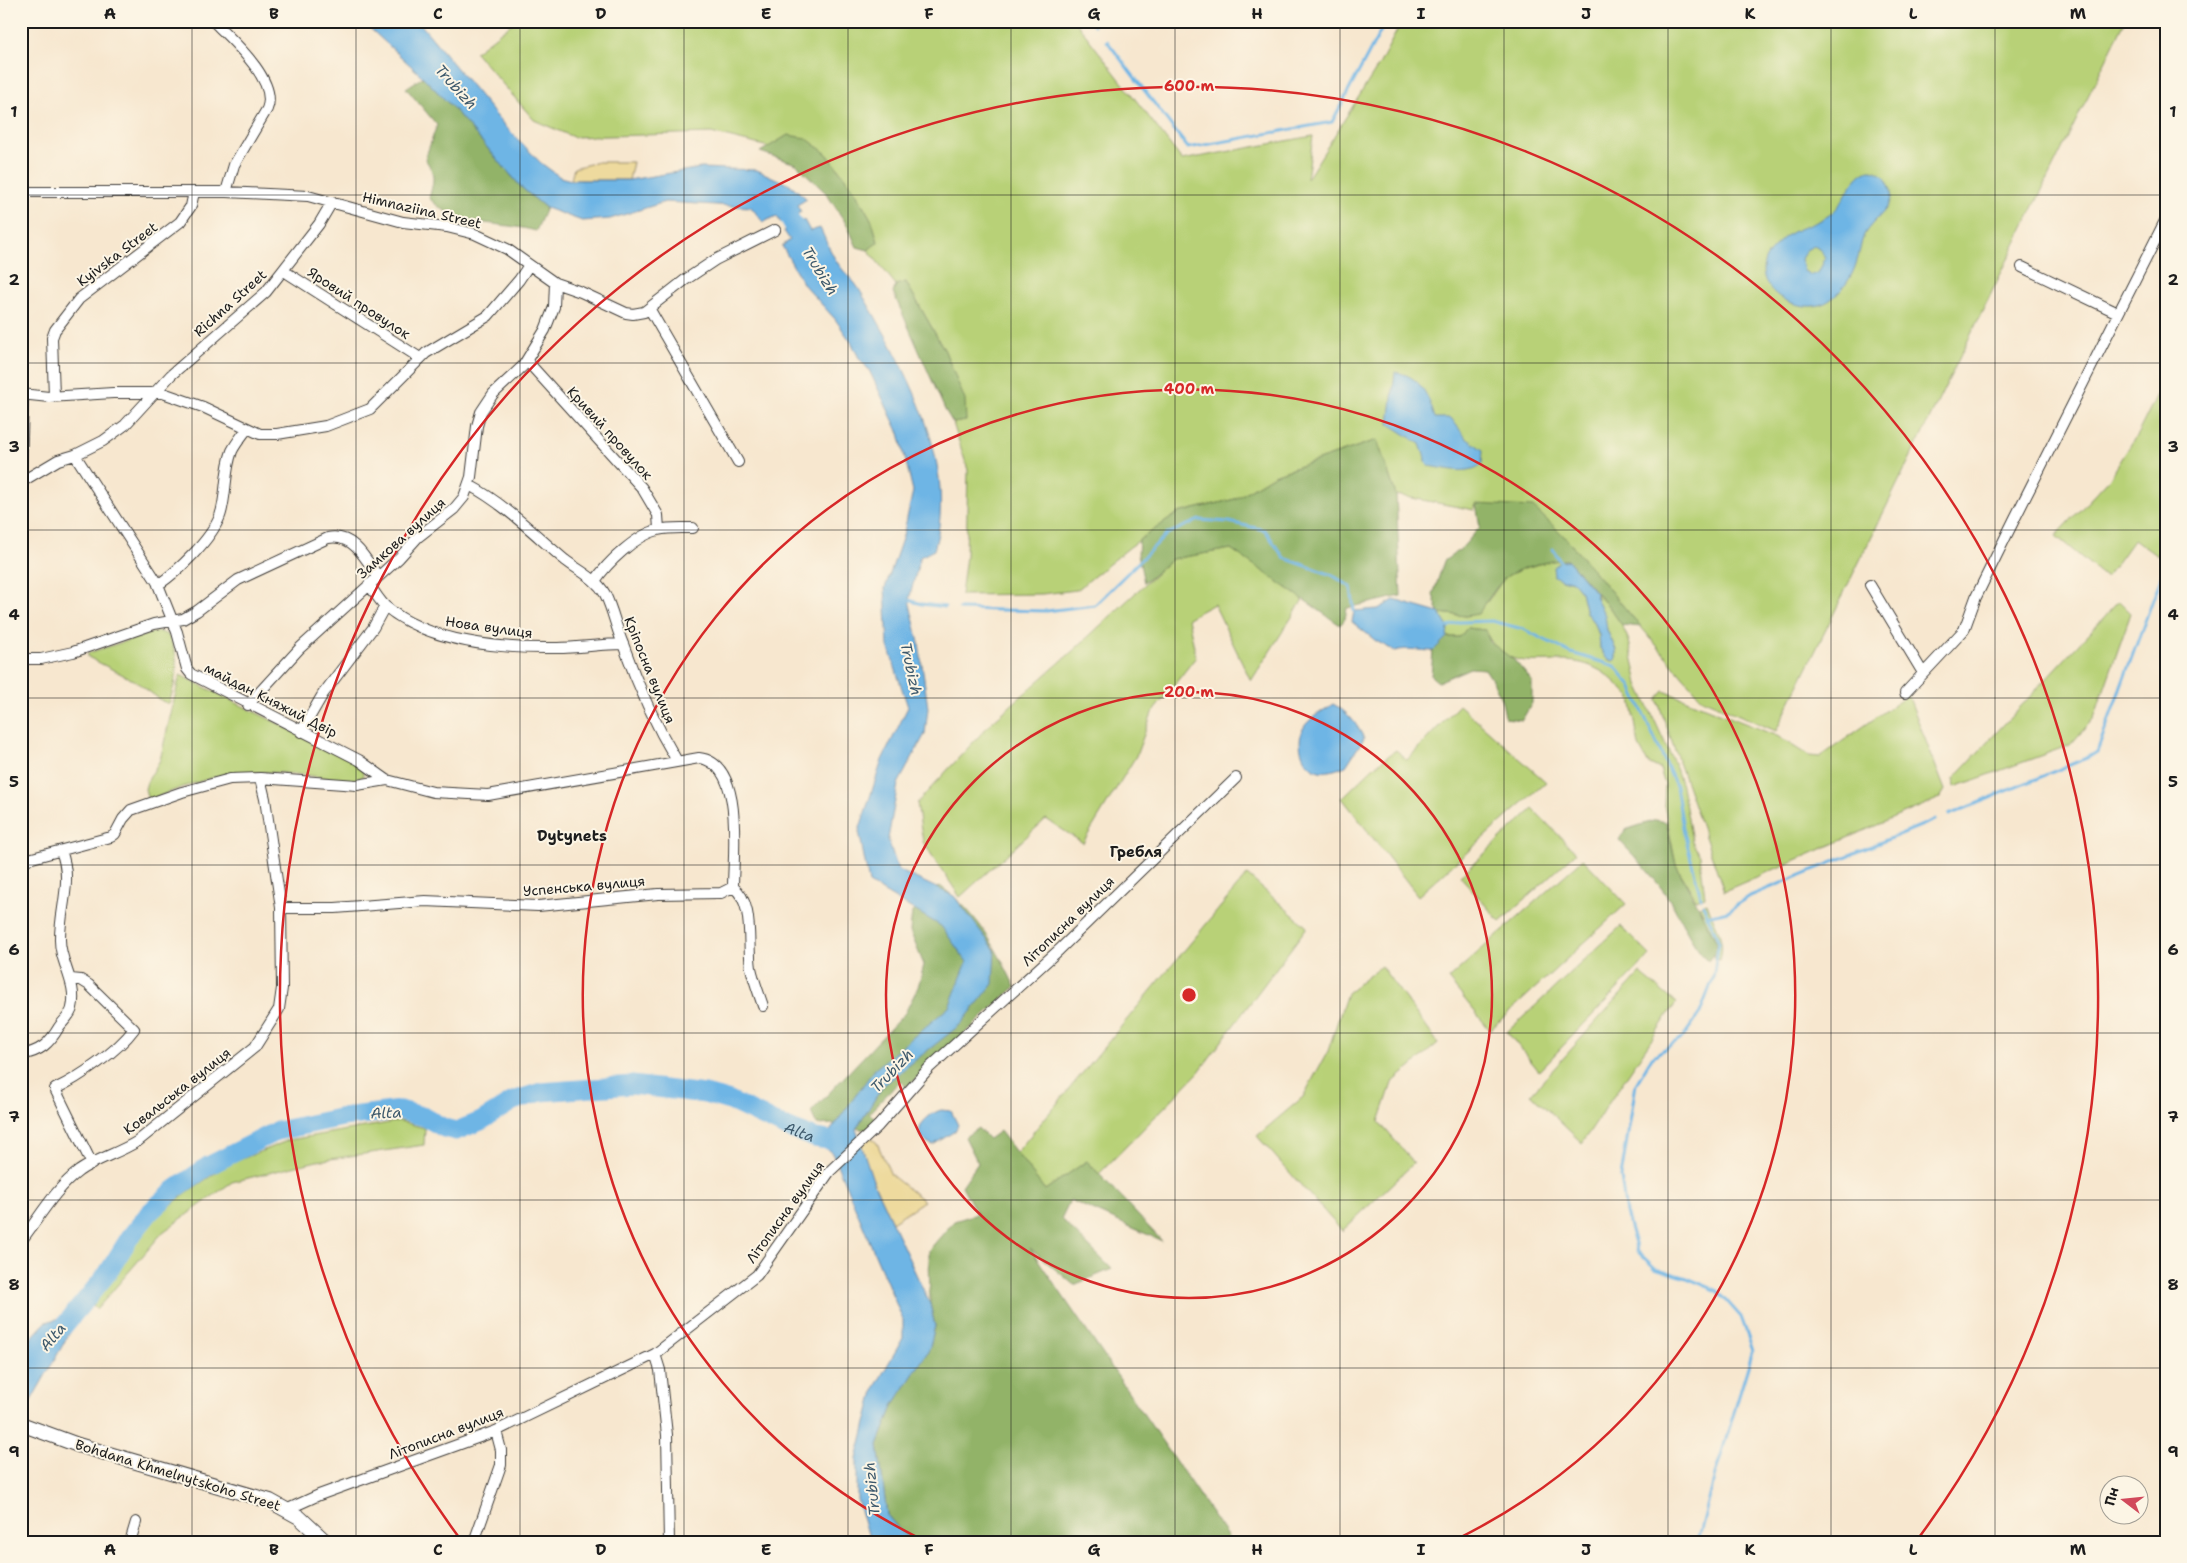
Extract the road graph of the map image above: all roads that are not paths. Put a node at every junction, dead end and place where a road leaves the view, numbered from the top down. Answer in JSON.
{"nodes":[{"id":1,"x":213,"y":21,"type":"edge"},
{"id":2,"x":21,"y":192,"type":"edge"},
{"id":3,"x":194,"y":192,"type":"junction"},
{"id":4,"x":226,"y":192,"type":"junction"},
{"id":5,"x":332,"y":202,"type":"junction"},
{"id":6,"x":2166,"y":219,"type":"edge"},
{"id":7,"x":775,"y":230,"type":"dead end"},
{"id":8,"x":529,"y":264,"type":"junction"},
{"id":9,"x":2022,"y":267,"type":"dead end"},
{"id":10,"x":284,"y":271,"type":"junction"},
{"id":11,"x":555,"y":283,"type":"junction"},
{"id":12,"x":650,"y":308,"type":"junction"},
{"id":13,"x":2118,"y":313,"type":"junction"},
{"id":14,"x":420,"y":358,"type":"junction"},
{"id":15,"x":527,"y":361,"type":"junction"},
{"id":16,"x":155,"y":392,"type":"junction"},
{"id":17,"x":22,"y":394,"type":"edge"},
{"id":18,"x":54,"y":396,"type":"junction"},
{"id":19,"x":248,"y":429,"type":"junction"},
{"id":20,"x":75,"y":455,"type":"junction"},
{"id":21,"x":738,"y":462,"type":"dead end"},
{"id":22,"x":22,"y":482,"type":"edge"},
{"id":23,"x":21,"y":486,"type":"edge"},
{"id":24,"x":469,"y":486,"type":"junction"},
{"id":25,"x":693,"y":528,"type":"dead end"},
{"id":26,"x":659,"y":529,"type":"junction"},
{"id":27,"x":378,"y":576,"type":"junction"},
{"id":28,"x":595,"y":581,"type":"junction"},
{"id":29,"x":369,"y":584,"type":"junction"},
{"id":30,"x":158,"y":585,"type":"junction"},
{"id":31,"x":1870,"y":585,"type":"dead end"},
{"id":32,"x":385,"y":606,"type":"junction"},
{"id":33,"x":173,"y":621,"type":"junction"},
{"id":34,"x":622,"y":644,"type":"junction"},
{"id":35,"x":21,"y":660,"type":"edge"},
{"id":36,"x":1923,"y":673,"type":"junction"},
{"id":37,"x":1904,"y":693,"type":"dead end"},
{"id":38,"x":248,"y":705,"type":"junction"},
{"id":39,"x":301,"y":732,"type":"junction"},
{"id":40,"x":677,"y":761,"type":"junction"},
{"id":41,"x":260,"y":778,"type":"junction"},
{"id":42,"x":1236,"y":778,"type":"dead end"},
{"id":43,"x":387,"y":780,"type":"junction"},
{"id":44,"x":61,"y":851,"type":"junction"},
{"id":45,"x":21,"y":861,"type":"edge"},
{"id":46,"x":733,"y":887,"type":"junction"},
{"id":47,"x":281,"y":908,"type":"junction"},
{"id":48,"x":71,"y":979,"type":"junction"},
{"id":49,"x":763,"y":1006,"type":"dead end"},
{"id":50,"x":21,"y":1055,"type":"edge"},
{"id":51,"x":92,"y":1164,"type":"junction"},
{"id":52,"x":21,"y":1241,"type":"edge"},
{"id":53,"x":655,"y":1354,"type":"junction"},
{"id":54,"x":26,"y":1425,"type":"edge"},
{"id":55,"x":496,"y":1431,"type":"junction"},
{"id":56,"x":288,"y":1509,"type":"junction"},
{"id":57,"x":136,"y":1522,"type":"dead end"},
{"id":58,"x":130,"y":1542,"type":"edge"},
{"id":59,"x":326,"y":1542,"type":"edge"},
{"id":60,"x":474,"y":1542,"type":"edge"},
{"id":61,"x":669,"y":1542,"type":"edge"}],
"edges":[{"from":1,"to":4,"type":"street"},
{"from":2,"to":3,"type":"street","name":"Himnaziina Street"},
{"from":3,"to":4,"type":"street","name":"Himnaziina Street"},
{"from":3,"to":18,"type":"street","name":"Kyivska Street"},
{"from":4,"to":5,"type":"street","name":"Himnaziina Street"},
{"from":5,"to":8,"type":"street","name":"Himnaziina Street"},
{"from":5,"to":10,"type":"street","name":"Richna Street"},
{"from":6,"to":13,"type":"street"},
{"from":7,"to":12,"type":"street"},
{"from":8,"to":11,"type":"street","name":"Himnaziina Street"},
{"from":8,"to":14,"type":"street"},
{"from":9,"to":13,"type":"street"},
{"from":10,"to":14,"type":"street","name":"Яровий провулок"},
{"from":10,"to":16,"type":"street","name":"Richna Street"},
{"from":11,"to":12,"type":"street","name":"Himnaziina Street"},
{"from":11,"to":15,"type":"street","name":"Замкова вулиця"},
{"from":12,"to":21,"type":"street"},
{"from":13,"to":36,"type":"street"},
{"from":14,"to":19,"type":"street"},
{"from":15,"to":24,"type":"street","name":"Замкова вулиця"},
{"from":15,"to":26,"type":"street","name":"Кривий провулок"},
{"from":16,"to":18,"type":"street"},
{"from":16,"to":19,"type":"street"},
{"from":16,"to":20,"type":"street"},
{"from":17,"to":18,"type":"street"},
{"from":17,"to":22,"type":"street"},
{"from":19,"to":30,"type":"street"},
{"from":20,"to":22,"type":"street"},
{"from":20,"to":30,"type":"street","name":"майдан Княжий Двір"},
{"from":22,"to":23,"type":"street"},
{"from":24,"to":27,"type":"street","name":"Замкова вулиця"},
{"from":24,"to":28,"type":"street","name":"Кріпосна вулиця"},
{"from":25,"to":26,"type":"street"},
{"from":26,"to":28,"type":"street"},
{"from":27,"to":29,"type":"street","name":"Замкова вулиця"},
{"from":27,"to":33,"type":"street"},
{"from":28,"to":34,"type":"street","name":"Кріпосна вулиця"},
{"from":29,"to":32,"type":"street","name":"Нова вулиця"},
{"from":29,"to":38,"type":"street","name":"Замкова вулиця"},
{"from":30,"to":33,"type":"street","name":"майдан Княжий Двір"},
{"from":31,"to":36,"type":"street"},
{"from":32,"to":34,"type":"street","name":"Нова вулиця"},
{"from":32,"to":39,"type":"street"},
{"from":33,"to":35,"type":"street"},
{"from":33,"to":38,"type":"street","name":"майдан Княжий Двір"},
{"from":34,"to":40,"type":"street","name":"Кріпосна вулиця"},
{"from":36,"to":37,"type":"street"},
{"from":38,"to":39,"type":"street","name":"майдан Княжий Двір"},
{"from":39,"to":43,"type":"street","name":"майдан Княжий Двір"},
{"from":40,"to":43,"type":"street"},
{"from":40,"to":46,"type":"street"},
{"from":41,"to":43,"type":"street"},
{"from":41,"to":44,"type":"street"},
{"from":41,"to":47,"type":"street","name":"Ковальська вулиця"},
{"from":42,"to":53,"type":"street","name":"Літописна вулиця"},
{"from":44,"to":45,"type":"street"},
{"from":44,"to":48,"type":"street"},
{"from":46,"to":47,"type":"street","name":"Успенська вулиця"},
{"from":46,"to":49,"type":"street"},
{"from":47,"to":51,"type":"street","name":"Ковальська вулиця"},
{"from":48,"to":50,"type":"street"},
{"from":48,"to":51,"type":"street"},
{"from":51,"to":52,"type":"street","name":"Ковальська вулиця"},
{"from":53,"to":55,"type":"street","name":"Літописна вулиця"},
{"from":53,"to":61,"type":"street"},
{"from":54,"to":56,"type":"main road","name":"Bohdana Khmelnytskoho Street"},
{"from":55,"to":56,"type":"street","name":"Літописна вулиця"},
{"from":55,"to":60,"type":"street"},
{"from":56,"to":59,"type":"main road","name":"Bohdana Khmelnytskoho Street"},
{"from":57,"to":58,"type":"street"}]}
